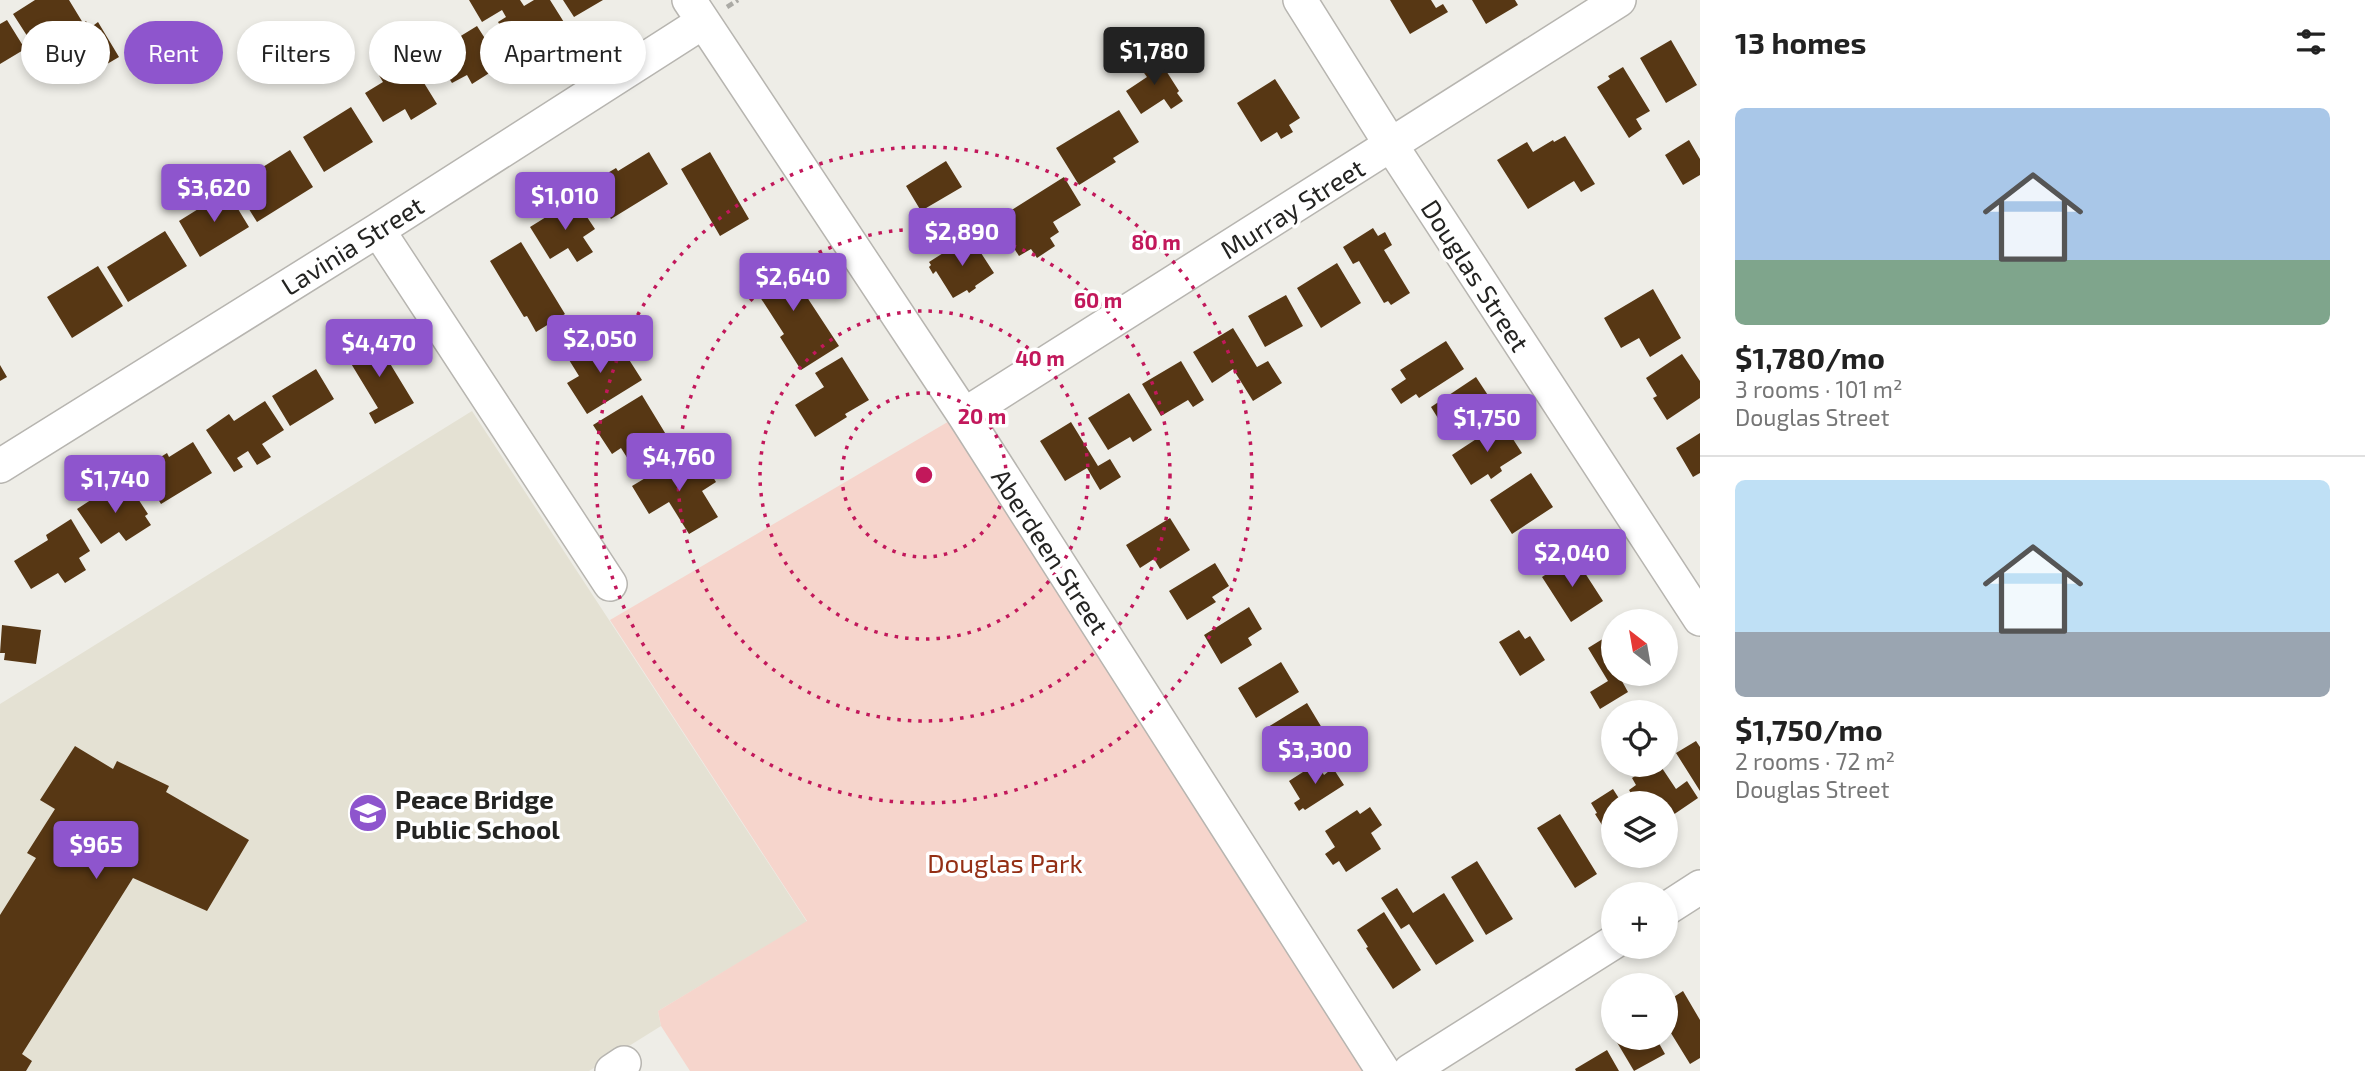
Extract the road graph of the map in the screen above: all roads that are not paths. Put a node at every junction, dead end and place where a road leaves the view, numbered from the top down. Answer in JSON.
{"nodes":[{"id":1,"x":1300,"y":0,"type":"edge"},
{"id":2,"x":1619,"y":0,"type":"edge"},
{"id":3,"x":696,"y":11,"type":"edge"},
{"id":4,"x":1391,"y":145,"type":"junction"},
{"id":5,"x":378,"y":230,"type":"junction"},
{"id":6,"x":964,"y":415,"type":"junction"},
{"id":7,"x":0,"y":466,"type":"edge"},
{"id":8,"x":610,"y":584,"type":"dead end"},
{"id":9,"x":1700,"y":619,"type":"edge"},
{"id":10,"x":1700,"y":887,"type":"edge"},
{"id":11,"x":1678,"y":901,"type":"edge"},
{"id":12,"x":1601,"y":950,"type":"edge"},
{"id":13,"x":1383,"y":1071,"type":"edge"},
{"id":14,"x":1410,"y":1071,"type":"edge"}],
"edges":[{"from":1,"to":4,"type":"street","name":"Douglas Street"},
{"from":2,"to":4,"type":"street","name":"Murray Street"},
{"from":3,"to":5,"type":"street","name":"Lavinia Street"},
{"from":3,"to":6,"type":"street","name":"Aberdeen Street"},
{"from":4,"to":6,"type":"street","name":"Murray Street"},
{"from":4,"to":9,"type":"street","name":"Douglas Street"},
{"from":5,"to":7,"type":"street","name":"Lavinia Street"},
{"from":5,"to":8,"type":"street"},
{"from":6,"to":13,"type":"street","name":"Aberdeen Street"},
{"from":10,"to":11,"type":"street"},
{"from":12,"to":14,"type":"street"}]}
